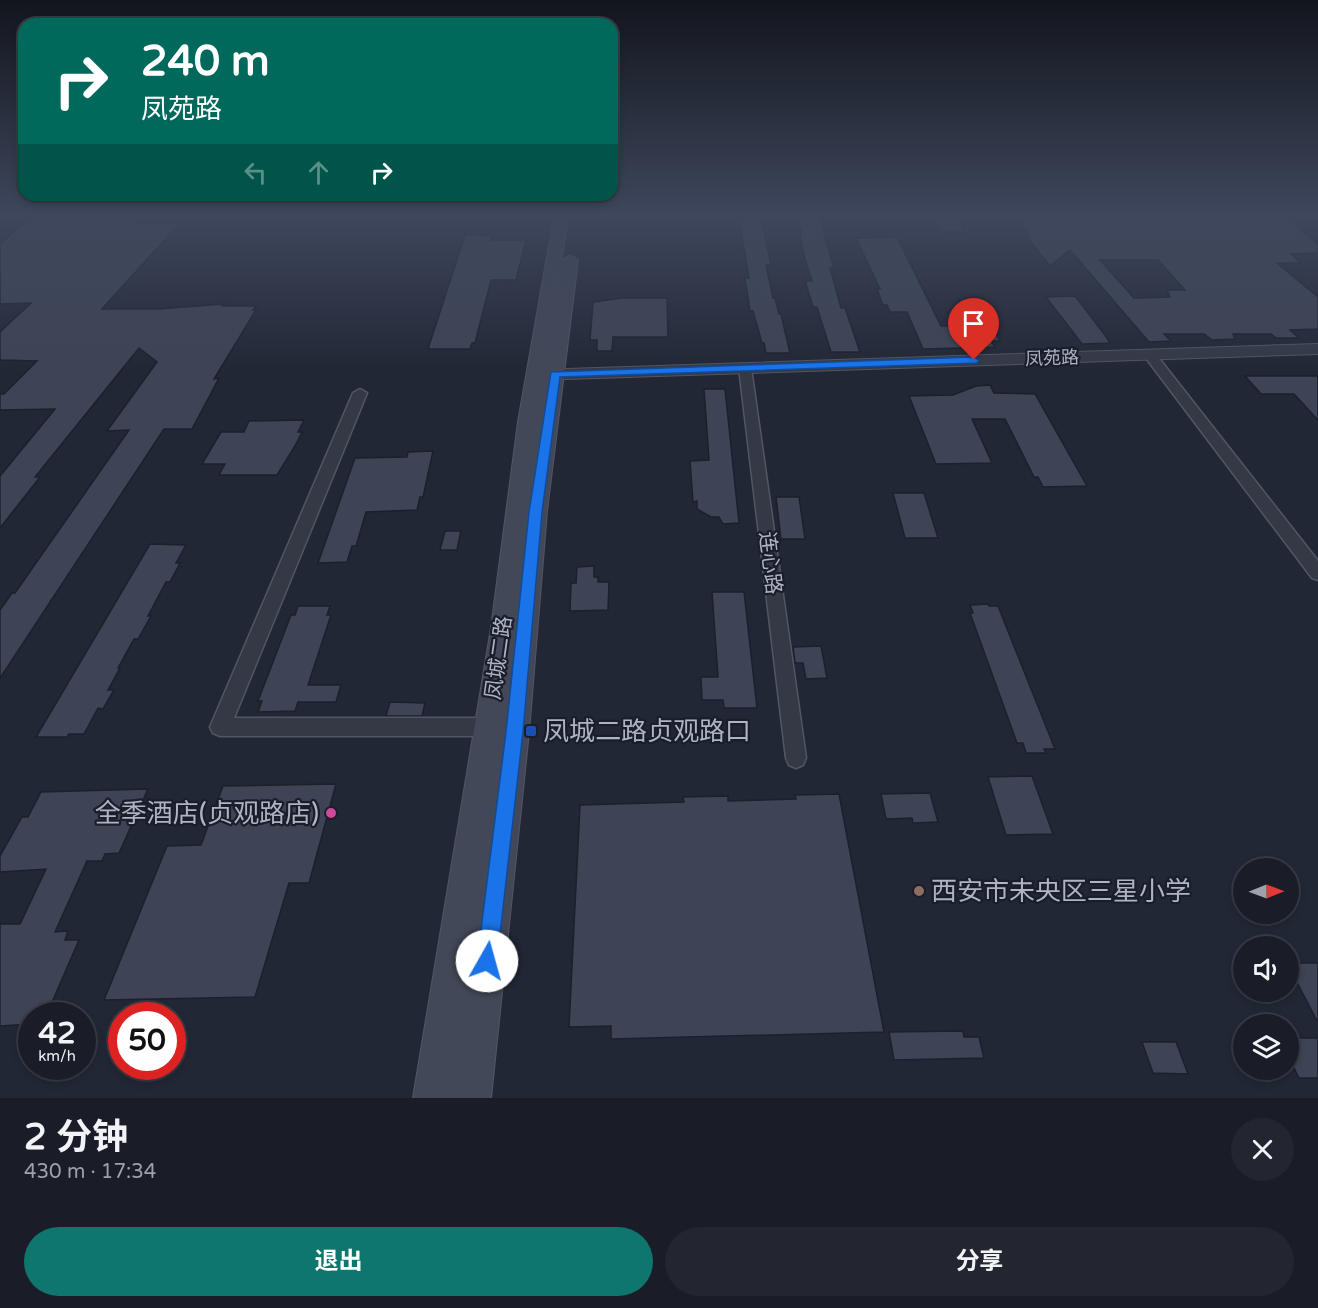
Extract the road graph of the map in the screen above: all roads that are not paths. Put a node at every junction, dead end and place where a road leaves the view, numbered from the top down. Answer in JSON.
{"nodes":[{"id":1,"x":556,"y":268,"type":"edge"},
{"id":2,"x":566,"y":268,"type":"edge"},
{"id":3,"x":1318,"y":349,"type":"edge"},
{"id":4,"x":1150,"y":355,"type":"junction"},
{"id":5,"x":745,"y":368,"type":"junction"},
{"id":6,"x":545,"y":375,"type":"junction"},
{"id":7,"x":360,"y":393,"type":"dead end"},
{"id":8,"x":1318,"y":573,"type":"edge"},
{"id":9,"x":490,"y":727,"type":"junction"},
{"id":10,"x":796,"y":758,"type":"dead end"},
{"id":11,"x":433,"y":1098,"type":"edge"},
{"id":12,"x":471,"y":1098,"type":"edge"}],
"edges":[{"from":1,"to":6,"type":"main road","name":"凤城二路"},
{"from":2,"to":6,"type":"main road","name":"凤城二路"},
{"from":3,"to":4,"type":"street","name":"凤苑路"},
{"from":4,"to":5,"type":"street","name":"凤苑路"},
{"from":4,"to":8,"type":"street"},
{"from":5,"to":6,"type":"street","name":"凤苑路"},
{"from":5,"to":10,"type":"street","name":"连心路"},
{"from":6,"to":9,"type":"main road","name":"凤城二路"},
{"from":6,"to":12,"type":"main road","name":"凤城二路"},
{"from":7,"to":9,"type":"street"},
{"from":9,"to":11,"type":"main road","name":"凤城二路"}]}
